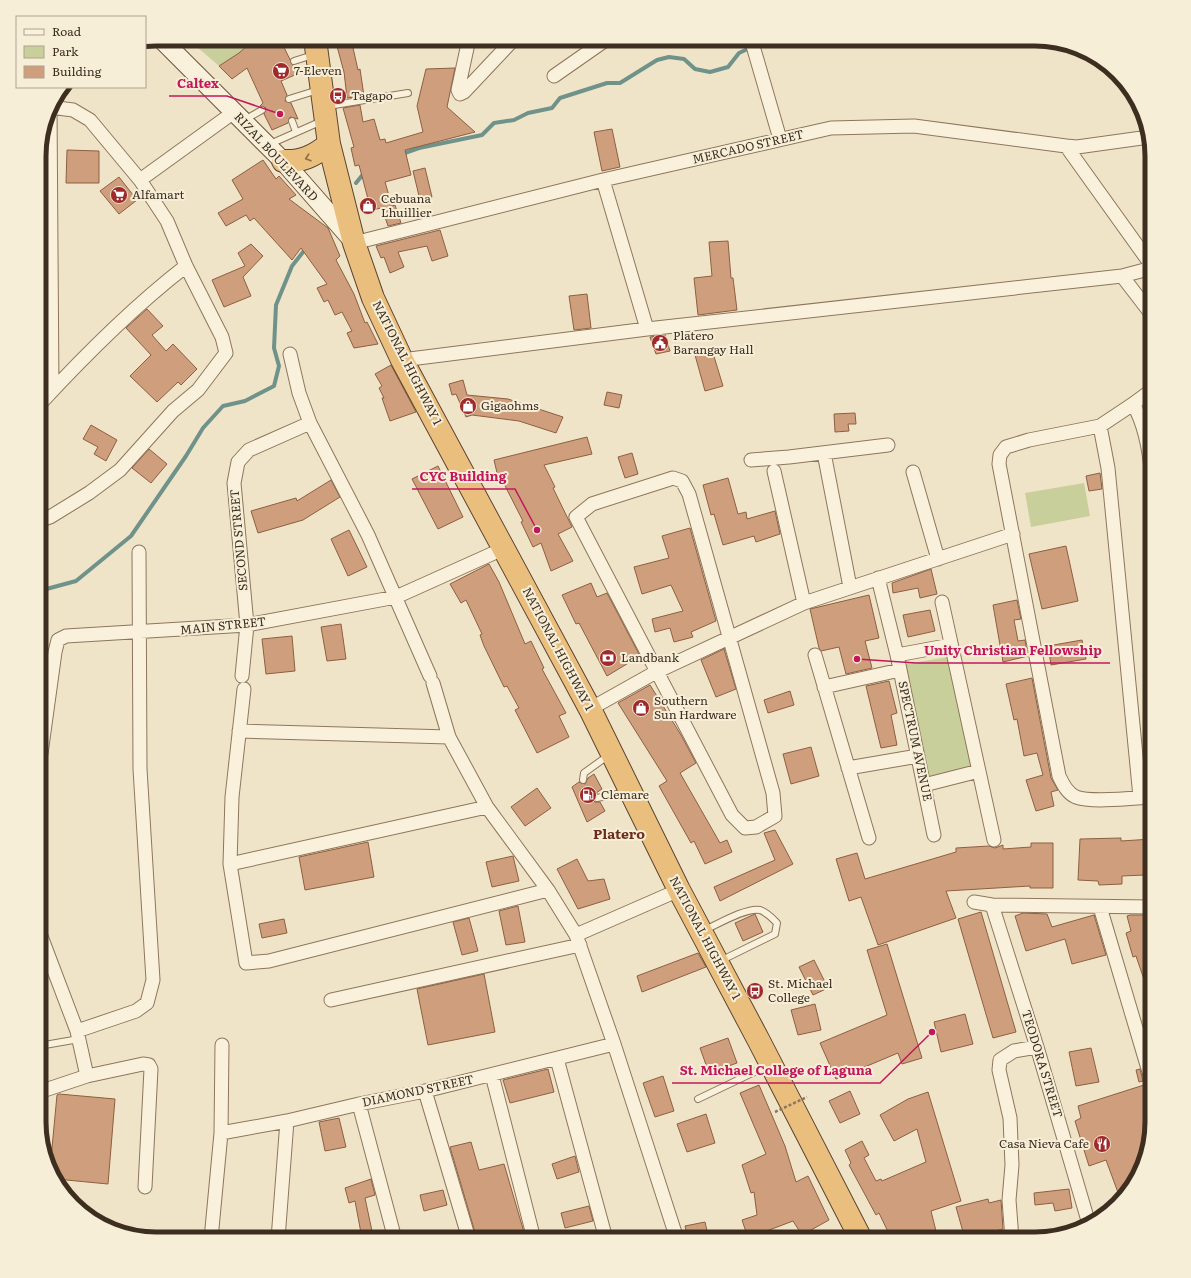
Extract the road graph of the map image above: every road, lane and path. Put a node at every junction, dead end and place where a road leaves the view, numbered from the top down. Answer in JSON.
{"nodes":[{"id":1,"x":168,"y":46,"type":"edge"},
{"id":2,"x":467,"y":46,"type":"edge"},
{"id":3,"x":507,"y":46,"type":"edge"},
{"id":4,"x":597,"y":46,"type":"edge"},
{"id":5,"x":753,"y":46,"type":"edge"},
{"id":6,"x":316,"y":47,"type":"edge"},
{"id":7,"x":294,"y":61,"type":"dead end"},
{"id":8,"x":554,"y":76,"type":"dead end"},
{"id":9,"x":408,"y":93,"type":"dead end"},
{"id":10,"x":289,"y":99,"type":"dead end"},
{"id":11,"x":323,"y":105,"type":"junction"},
{"id":12,"x":57,"y":108,"type":"edge"},
{"id":13,"x":262,"y":110,"type":"dead end"},
{"id":14,"x":238,"y":116,"type":"junction"},
{"id":15,"x":292,"y":121,"type":"dead end"},
{"id":16,"x":50,"y":127,"type":"edge"},
{"id":17,"x":296,"y":132,"type":"junction"},
{"id":18,"x":1143,"y":138,"type":"edge"},
{"id":19,"x":780,"y":139,"type":"junction"},
{"id":20,"x":329,"y":144,"type":"junction"},
{"id":21,"x":266,"y":145,"type":"junction"},
{"id":22,"x":1066,"y":146,"type":"junction"},
{"id":23,"x":283,"y":161,"type":"junction"},
{"id":24,"x":140,"y":180,"type":"junction"},
{"id":25,"x":603,"y":180,"type":"junction"},
{"id":26,"x":354,"y":243,"type":"junction"},
{"id":27,"x":1145,"y":257,"type":"edge"},
{"id":28,"x":186,"y":266,"type":"junction"},
{"id":29,"x":1145,"y":269,"type":"edge"},
{"id":30,"x":1122,"y":276,"type":"junction"},
{"id":31,"x":1145,"y":306,"type":"edge"},
{"id":32,"x":647,"y":329,"type":"junction"},
{"id":33,"x":290,"y":354,"type":"dead end"},
{"id":34,"x":402,"y":360,"type":"junction"},
{"id":35,"x":52,"y":391,"type":"junction"},
{"id":36,"x":1145,"y":395,"type":"edge"},
{"id":37,"x":46,"y":397,"type":"edge"},
{"id":38,"x":1133,"y":404,"type":"junction"},
{"id":39,"x":310,"y":423,"type":"junction"},
{"id":40,"x":1100,"y":426,"type":"junction"},
{"id":41,"x":1145,"y":441,"type":"edge"},
{"id":42,"x":888,"y":445,"type":"dead end"},
{"id":43,"x":824,"y":453,"type":"junction"},
{"id":44,"x":751,"y":460,"type":"dead end"},
{"id":45,"x":774,"y":471,"type":"dead end"},
{"id":46,"x":913,"y":472,"type":"dead end"},
{"id":47,"x":46,"y":518,"type":"edge"},
{"id":48,"x":1014,"y":534,"type":"junction"},
{"id":49,"x":505,"y":548,"type":"junction"},
{"id":50,"x":139,"y":552,"type":"dead end"},
{"id":51,"x":938,"y":559,"type":"junction"},
{"id":52,"x":878,"y":578,"type":"junction"},
{"id":53,"x":850,"y":587,"type":"junction"},
{"id":54,"x":396,"y":598,"type":"junction"},
{"id":55,"x":942,"y":602,"type":"dead end"},
{"id":56,"x":804,"y":603,"type":"junction"},
{"id":57,"x":247,"y":625,"type":"junction"},
{"id":58,"x":138,"y":633,"type":"junction"},
{"id":59,"x":728,"y":638,"type":"junction"},
{"id":60,"x":951,"y":645,"type":"junction"},
{"id":61,"x":815,"y":655,"type":"dead end"},
{"id":62,"x":897,"y":655,"type":"junction"},
{"id":63,"x":900,"y":670,"type":"junction"},
{"id":64,"x":656,"y":672,"type":"junction"},
{"id":65,"x":242,"y":676,"type":"dead end"},
{"id":66,"x":824,"y":687,"type":"junction"},
{"id":67,"x":244,"y":689,"type":"dead end"},
{"id":68,"x":590,"y":709,"type":"junction"},
{"id":69,"x":46,"y":721,"type":"edge"},
{"id":70,"x":239,"y":731,"type":"junction"},
{"id":71,"x":449,"y":737,"type":"junction"},
{"id":72,"x":612,"y":753,"type":"junction"},
{"id":73,"x":918,"y":756,"type":"junction"},
{"id":74,"x":848,"y":768,"type":"junction"},
{"id":75,"x":979,"y":771,"type":"junction"},
{"id":76,"x":584,"y":780,"type":"dead end"},
{"id":77,"x":924,"y":785,"type":"junction"},
{"id":78,"x":1145,"y":788,"type":"edge"},
{"id":79,"x":630,"y":791,"type":"junction"},
{"id":80,"x":590,"y":796,"type":"dead end"},
{"id":81,"x":1145,"y":797,"type":"edge"},
{"id":82,"x":487,"y":807,"type":"junction"},
{"id":83,"x":934,"y":835,"type":"dead end"},
{"id":84,"x":869,"y":838,"type":"dead end"},
{"id":85,"x":994,"y":840,"type":"dead end"},
{"id":86,"x":230,"y":864,"type":"junction"},
{"id":87,"x":548,"y":890,"type":"junction"},
{"id":88,"x":679,"y":890,"type":"junction"},
{"id":89,"x":974,"y":902,"type":"dead end"},
{"id":90,"x":992,"y":905,"type":"junction"},
{"id":91,"x":1100,"y":907,"type":"junction"},
{"id":92,"x":1145,"y":907,"type":"edge"},
{"id":93,"x":701,"y":932,"type":"junction"},
{"id":94,"x":578,"y":940,"type":"junction"},
{"id":95,"x":46,"y":950,"type":"edge"},
{"id":96,"x":717,"y":962,"type":"junction"},
{"id":97,"x":331,"y":1000,"type":"dead end"},
{"id":98,"x":78,"y":1035,"type":"junction"},
{"id":99,"x":46,"y":1044,"type":"edge"},
{"id":100,"x":614,"y":1044,"type":"junction"},
{"id":101,"x":222,"y":1045,"type":"dead end"},
{"id":102,"x":1037,"y":1047,"type":"junction"},
{"id":103,"x":1145,"y":1058,"type":"edge"},
{"id":104,"x":558,"y":1059,"type":"junction"},
{"id":105,"x":770,"y":1064,"type":"junction"},
{"id":106,"x":492,"y":1075,"type":"junction"},
{"id":107,"x":87,"y":1076,"type":"junction"},
{"id":108,"x":46,"y":1090,"type":"edge"},
{"id":109,"x":425,"y":1091,"type":"junction"},
{"id":110,"x":807,"y":1097,"type":"dead end"},
{"id":111,"x":698,"y":1099,"type":"dead end"},
{"id":112,"x":358,"y":1104,"type":"junction"},
{"id":113,"x":775,"y":1112,"type":"dead end"},
{"id":114,"x":287,"y":1121,"type":"junction"},
{"id":115,"x":221,"y":1133,"type":"junction"},
{"id":116,"x":145,"y":1187,"type":"dead end"},
{"id":117,"x":1087,"y":1218,"type":"edge"},
{"id":118,"x":212,"y":1232,"type":"edge"},
{"id":119,"x":279,"y":1232,"type":"edge"},
{"id":120,"x":393,"y":1232,"type":"edge"},
{"id":121,"x":466,"y":1232,"type":"edge"},
{"id":122,"x":532,"y":1232,"type":"edge"},
{"id":123,"x":604,"y":1232,"type":"edge"},
{"id":124,"x":675,"y":1232,"type":"edge"},
{"id":125,"x":857,"y":1232,"type":"edge"},
{"id":126,"x":1015,"y":1232,"type":"edge"}],
"edges":[{"from":1,"to":14,"type":"main road","name":"RIZAL BOULEVARD"},
{"from":2,"to":3,"type":"street"},
{"from":4,"to":8,"type":"street"},
{"from":5,"to":19,"type":"street"},
{"from":6,"to":7,"type":"lane"},
{"from":6,"to":11,"type":"highway","name":"NATIONAL HIGHWAY 1"},
{"from":9,"to":11,"type":"lane"},
{"from":10,"to":11,"type":"lane"},
{"from":11,"to":17,"type":"lane"},
{"from":11,"to":20,"type":"highway","name":"NATIONAL HIGHWAY 1"},
{"from":12,"to":24,"type":"street"},
{"from":13,"to":14,"type":"lane"},
{"from":14,"to":21,"type":"main road","name":"RIZAL BOULEVARD"},
{"from":14,"to":24,"type":"street"},
{"from":15,"to":17,"type":"lane"},
{"from":16,"to":35,"type":"street"},
{"from":17,"to":21,"type":"lane"},
{"from":18,"to":22,"type":"street","name":"MERCADO STREET"},
{"from":19,"to":22,"type":"street","name":"MERCADO STREET"},
{"from":19,"to":25,"type":"street","name":"MERCADO STREET"},
{"from":20,"to":23,"type":"highway","one_way":true},
{"from":20,"to":26,"type":"highway","name":"NATIONAL HIGHWAY 1"},
{"from":21,"to":23,"type":"main road","name":"RIZAL BOULEVARD"},
{"from":22,"to":27,"type":"street"},
{"from":23,"to":26,"type":"main road","name":"RIZAL BOULEVARD"},
{"from":24,"to":28,"type":"street"},
{"from":25,"to":26,"type":"street","name":"MERCADO STREET"},
{"from":25,"to":32,"type":"street"},
{"from":26,"to":34,"type":"highway","name":"NATIONAL HIGHWAY 1"},
{"from":28,"to":35,"type":"street"},
{"from":28,"to":47,"type":"street"},
{"from":29,"to":30,"type":"street"},
{"from":30,"to":31,"type":"street"},
{"from":30,"to":32,"type":"street"},
{"from":32,"to":34,"type":"street"},
{"from":33,"to":39,"type":"street"},
{"from":34,"to":49,"type":"highway","name":"NATIONAL HIGHWAY 1"},
{"from":35,"to":37,"type":"street"},
{"from":36,"to":38,"type":"street"},
{"from":38,"to":40,"type":"street"},
{"from":38,"to":41,"type":"street"},
{"from":39,"to":54,"type":"street"},
{"from":39,"to":57,"type":"street","name":"SECOND STREET"},
{"from":40,"to":48,"type":"street"},
{"from":40,"to":78,"type":"street"},
{"from":42,"to":43,"type":"street"},
{"from":43,"to":44,"type":"street"},
{"from":43,"to":53,"type":"street"},
{"from":45,"to":56,"type":"street"},
{"from":46,"to":51,"type":"street"},
{"from":48,"to":51,"type":"street"},
{"from":48,"to":81,"type":"street"},
{"from":49,"to":54,"type":"street","name":"MAIN STREET"},
{"from":49,"to":68,"type":"highway","name":"NATIONAL HIGHWAY 1"},
{"from":50,"to":58,"type":"street"},
{"from":51,"to":52,"type":"street"},
{"from":52,"to":53,"type":"street"},
{"from":52,"to":62,"type":"street","name":"SPECTRUM AVENUE"},
{"from":53,"to":56,"type":"street"},
{"from":54,"to":57,"type":"street","name":"MAIN STREET"},
{"from":54,"to":71,"type":"street"},
{"from":55,"to":60,"type":"street"},
{"from":56,"to":59,"type":"street"},
{"from":57,"to":58,"type":"street","name":"MAIN STREET"},
{"from":57,"to":65,"type":"street","name":"SECOND STREET"},
{"from":58,"to":69,"type":"street","name":"MAIN STREET"},
{"from":58,"to":98,"type":"street"},
{"from":59,"to":64,"type":"street"},
{"from":59,"to":64,"type":"street"},
{"from":59,"to":64,"type":"street"},
{"from":60,"to":62,"type":"street"},
{"from":60,"to":75,"type":"street"},
{"from":61,"to":66,"type":"street"},
{"from":62,"to":63,"type":"street","name":"SPECTRUM AVENUE"},
{"from":63,"to":66,"type":"street"},
{"from":63,"to":73,"type":"street","name":"SPECTRUM AVENUE"},
{"from":64,"to":68,"type":"street"},
{"from":66,"to":74,"type":"street"},
{"from":67,"to":70,"type":"street"},
{"from":68,"to":72,"type":"highway","name":"NATIONAL HIGHWAY 1"},
{"from":70,"to":71,"type":"street"},
{"from":70,"to":86,"type":"street"},
{"from":71,"to":82,"type":"street"},
{"from":72,"to":76,"type":"lane"},
{"from":72,"to":79,"type":"highway","name":"NATIONAL HIGHWAY 1"},
{"from":73,"to":74,"type":"street"},
{"from":73,"to":77,"type":"street","name":"SPECTRUM AVENUE"},
{"from":74,"to":84,"type":"street"},
{"from":75,"to":77,"type":"street"},
{"from":75,"to":85,"type":"street"},
{"from":77,"to":83,"type":"street","name":"SPECTRUM AVENUE"},
{"from":79,"to":80,"type":"lane"},
{"from":79,"to":88,"type":"highway","name":"NATIONAL HIGHWAY 1"},
{"from":82,"to":86,"type":"street"},
{"from":82,"to":87,"type":"street"},
{"from":86,"to":87,"type":"street"},
{"from":87,"to":94,"type":"street"},
{"from":88,"to":93,"type":"highway","name":"NATIONAL HIGHWAY 1"},
{"from":88,"to":94,"type":"street"},
{"from":89,"to":90,"type":"street"},
{"from":90,"to":91,"type":"street"},
{"from":90,"to":102,"type":"street","name":"TEODORA STREET"},
{"from":91,"to":92,"type":"street"},
{"from":91,"to":103,"type":"street"},
{"from":93,"to":96,"type":"highway","name":"NATIONAL HIGHWAY 1"},
{"from":93,"to":96,"type":"lane"},
{"from":94,"to":97,"type":"street"},
{"from":94,"to":100,"type":"street"},
{"from":95,"to":98,"type":"street"},
{"from":96,"to":105,"type":"highway","name":"NATIONAL HIGHWAY 1"},
{"from":98,"to":99,"type":"lane"},
{"from":98,"to":107,"type":"street"},
{"from":100,"to":104,"type":"street","name":"DIAMOND STREET"},
{"from":100,"to":124,"type":"street"},
{"from":101,"to":115,"type":"street"},
{"from":102,"to":117,"type":"street","name":"TEODORA STREET"},
{"from":102,"to":126,"type":"street"},
{"from":104,"to":106,"type":"street","name":"DIAMOND STREET"},
{"from":104,"to":123,"type":"street"},
{"from":105,"to":111,"type":"lane"},
{"from":105,"to":125,"type":"highway","name":"NATIONAL HIGHWAY 1"},
{"from":106,"to":109,"type":"street","name":"DIAMOND STREET"},
{"from":106,"to":122,"type":"street"},
{"from":107,"to":108,"type":"street"},
{"from":107,"to":116,"type":"street"},
{"from":109,"to":112,"type":"street","name":"DIAMOND STREET"},
{"from":109,"to":121,"type":"street"},
{"from":110,"to":113,"type":"path","bridge":true},
{"from":112,"to":114,"type":"street","name":"DIAMOND STREET"},
{"from":112,"to":120,"type":"street"},
{"from":114,"to":115,"type":"street","name":"DIAMOND STREET"},
{"from":114,"to":119,"type":"street"},
{"from":115,"to":118,"type":"street"}]}
